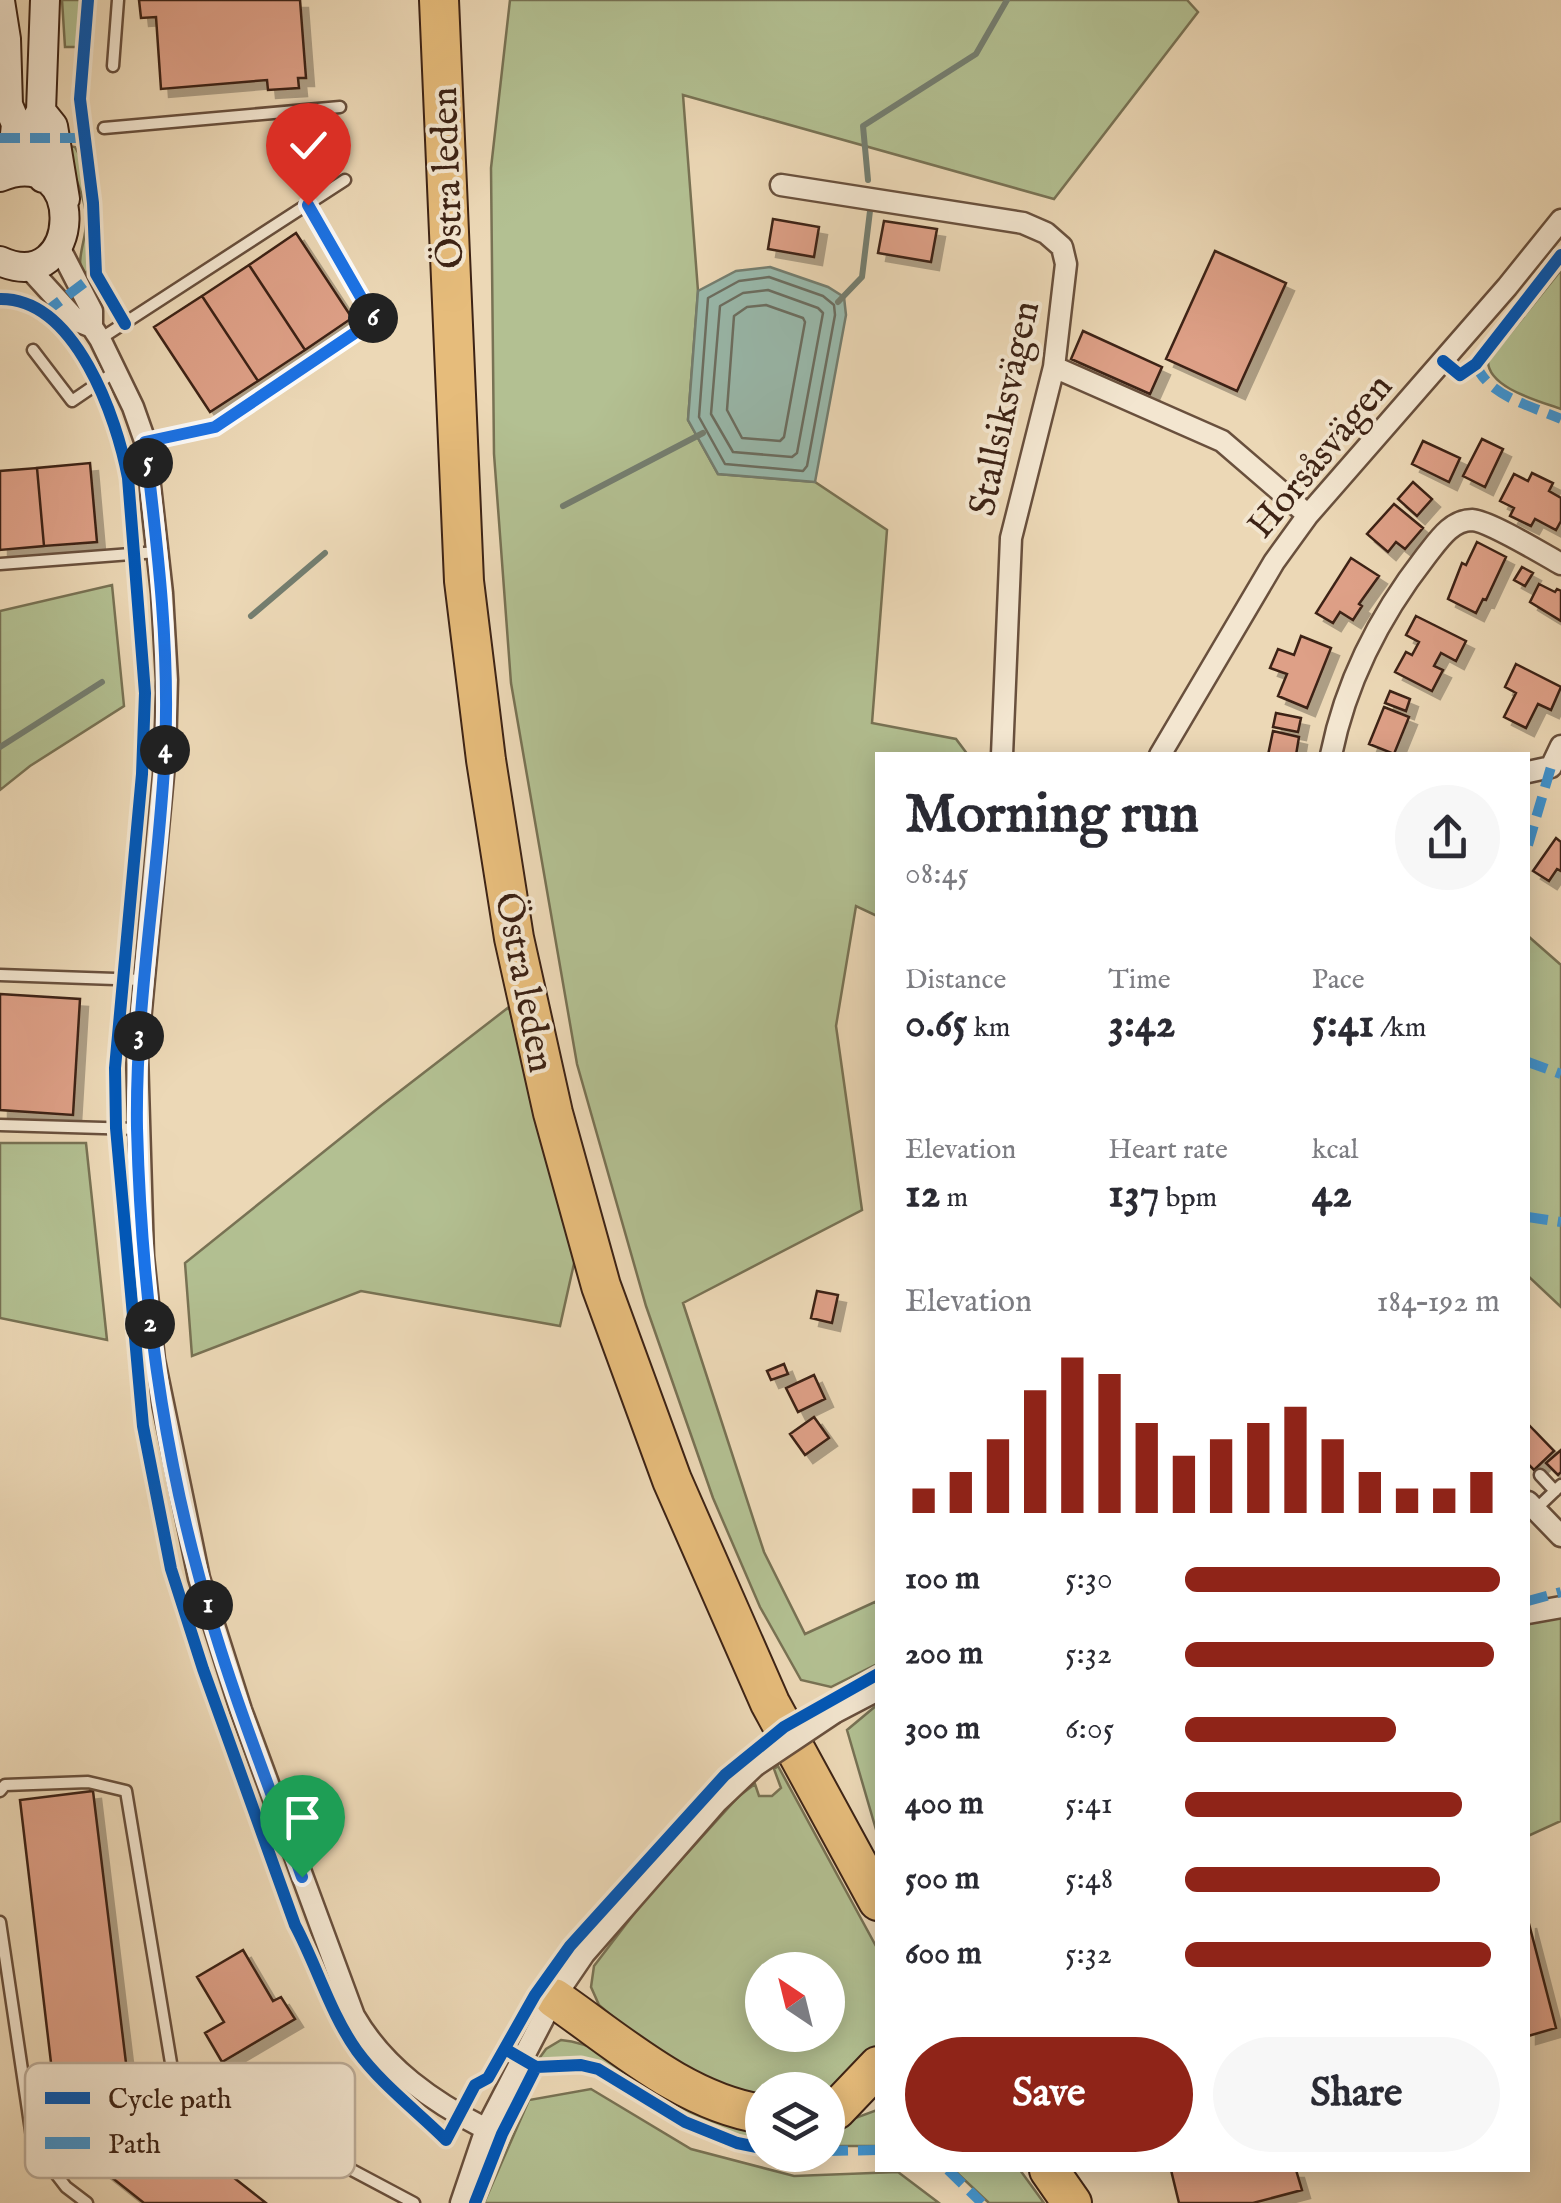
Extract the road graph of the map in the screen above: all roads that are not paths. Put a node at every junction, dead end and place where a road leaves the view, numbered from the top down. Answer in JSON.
{"nodes":[{"id":1,"x":45,"y":0,"type":"edge"},
{"id":2,"x":118,"y":0,"type":"edge"},
{"id":3,"x":439,"y":0,"type":"edge"},
{"id":4,"x":0,"y":1,"type":"edge"},
{"id":5,"x":113,"y":66,"type":"dead end"},
{"id":6,"x":340,"y":107,"type":"dead end"},
{"id":7,"x":41,"y":111,"type":"junction"},
{"id":8,"x":4,"y":112,"type":"edge"},
{"id":9,"x":104,"y":128,"type":"dead end"},
{"id":10,"x":2,"y":176,"type":"edge"},
{"id":11,"x":43,"y":178,"type":"junction"},
{"id":12,"x":344,"y":180,"type":"dead end"},
{"id":13,"x":780,"y":184,"type":"dead end"},
{"id":14,"x":308,"y":205,"type":"junction"},
{"id":15,"x":66,"y":208,"type":"junction"},
{"id":16,"x":1561,"y":220,"type":"edge"},
{"id":17,"x":58,"y":246,"type":"junction"},
{"id":18,"x":8,"y":264,"type":"edge"},
{"id":19,"x":96,"y":333,"type":"junction"},
{"id":20,"x":34,"y":350,"type":"dead end"},
{"id":21,"x":1054,"y":367,"type":"junction"},
{"id":22,"x":117,"y":371,"type":"junction"},
{"id":23,"x":145,"y":442,"type":"junction"},
{"id":24,"x":1308,"y":515,"type":"junction"},
{"id":25,"x":158,"y":552,"type":"junction"},
{"id":26,"x":0,"y":564,"type":"edge"},
{"id":27,"x":1561,"y":564,"type":"edge"},
{"id":28,"x":1561,"y":746,"type":"edge"},
{"id":29,"x":1002,"y":752,"type":"edge"},
{"id":30,"x":1162,"y":752,"type":"edge"},
{"id":31,"x":1332,"y":752,"type":"edge"},
{"id":32,"x":1530,"y":772,"type":"edge"},
{"id":33,"x":1556,"y":772,"type":"edge"},
{"id":34,"x":0,"y":976,"type":"edge"},
{"id":35,"x":144,"y":980,"type":"junction"},
{"id":36,"x":0,"y":1125,"type":"edge"},
{"id":37,"x":138,"y":1129,"type":"junction"},
{"id":38,"x":1540,"y":1475,"type":"dead end"},
{"id":39,"x":1558,"y":1488,"type":"edge"},
{"id":40,"x":1532,"y":1506,"type":"edge"},
{"id":41,"x":1561,"y":1536,"type":"edge"},
{"id":42,"x":1561,"y":1606,"type":"edge"},
{"id":43,"x":1530,"y":1613,"type":"edge"},
{"id":44,"x":875,"y":1692,"type":"edge"},
{"id":45,"x":0,"y":1790,"type":"edge"},
{"id":46,"x":875,"y":1902,"type":"edge"},
{"id":47,"x":0,"y":1922,"type":"edge"},
{"id":48,"x":554,"y":1998,"type":"junction"},
{"id":49,"x":171,"y":2063,"type":"edge"},
{"id":50,"x":875,"y":2069,"type":"edge"},
{"id":51,"x":25,"y":2090,"type":"edge"},
{"id":52,"x":845,"y":2098,"type":"edge"},
{"id":53,"x":875,"y":2101,"type":"edge"},
{"id":54,"x":845,"y":2107,"type":"edge"},
{"id":55,"x":745,"y":2112,"type":"edge"},
{"id":56,"x":486,"y":2129,"type":"junction"},
{"id":57,"x":355,"y":2172,"type":"edge"},
{"id":58,"x":1050,"y":2172,"type":"edge"},
{"id":59,"x":1073,"y":2172,"type":"edge"},
{"id":60,"x":59,"y":2178,"type":"edge"},
{"id":61,"x":87,"y":2203,"type":"edge"},
{"id":62,"x":414,"y":2203,"type":"edge"},
{"id":63,"x":461,"y":2203,"type":"edge"},
{"id":64,"x":1072,"y":2203,"type":"edge"},
{"id":65,"x":1080,"y":2203,"type":"edge"}],
"edges":[{"from":1,"to":7,"type":"street"},
{"from":2,"to":5,"type":"lane"},
{"from":3,"to":46,"type":"highway","name":"Östra leden"},
{"from":4,"to":8,"type":"street"},
{"from":6,"to":9,"type":"lane"},
{"from":7,"to":11,"type":"street"},
{"from":7,"to":15,"type":"street"},
{"from":8,"to":10,"type":"street"},
{"from":10,"to":11,"type":"street"},
{"from":11,"to":15,"type":"street"},
{"from":12,"to":14,"type":"lane"},
{"from":13,"to":21,"type":"street","name":"Stallsiksvägen"},
{"from":14,"to":19,"type":"lane"},
{"from":14,"to":23,"type":"lane"},
{"from":15,"to":17,"type":"street"},
{"from":16,"to":24,"type":"street","name":"Horsåsvägen"},
{"from":17,"to":18,"type":"street"},
{"from":17,"to":19,"type":"street"},
{"from":18,"to":19,"type":"street"},
{"from":19,"to":22,"type":"street"},
{"from":20,"to":22,"type":"lane"},
{"from":21,"to":24,"type":"street"},
{"from":21,"to":29,"type":"street","name":"Stallsiksvägen"},
{"from":22,"to":23,"type":"street"},
{"from":23,"to":25,"type":"street"},
{"from":24,"to":30,"type":"street","name":"Horsåsvägen"},
{"from":25,"to":26,"type":"lane"},
{"from":25,"to":35,"type":"street"},
{"from":27,"to":31,"type":"street"},
{"from":28,"to":33,"type":"street"},
{"from":32,"to":33,"type":"street"},
{"from":34,"to":35,"type":"lane"},
{"from":35,"to":37,"type":"street"},
{"from":36,"to":37,"type":"lane"},
{"from":37,"to":56,"type":"street"},
{"from":38,"to":39,"type":"lane"},
{"from":39,"to":40,"type":"lane"},
{"from":40,"to":41,"type":"street"},
{"from":42,"to":43,"type":"street"},
{"from":44,"to":48,"type":"street","bridge":true},
{"from":45,"to":49,"type":"lane"},
{"from":47,"to":51,"type":"lane"},
{"from":48,"to":55,"type":"highway"},
{"from":48,"to":56,"type":"street"},
{"from":50,"to":52,"type":"highway"},
{"from":53,"to":54,"type":"highway"},
{"from":56,"to":63,"type":"street"},
{"from":57,"to":62,"type":"lane"},
{"from":58,"to":64,"type":"highway"},
{"from":59,"to":65,"type":"highway"},
{"from":60,"to":61,"type":"lane"}]}
